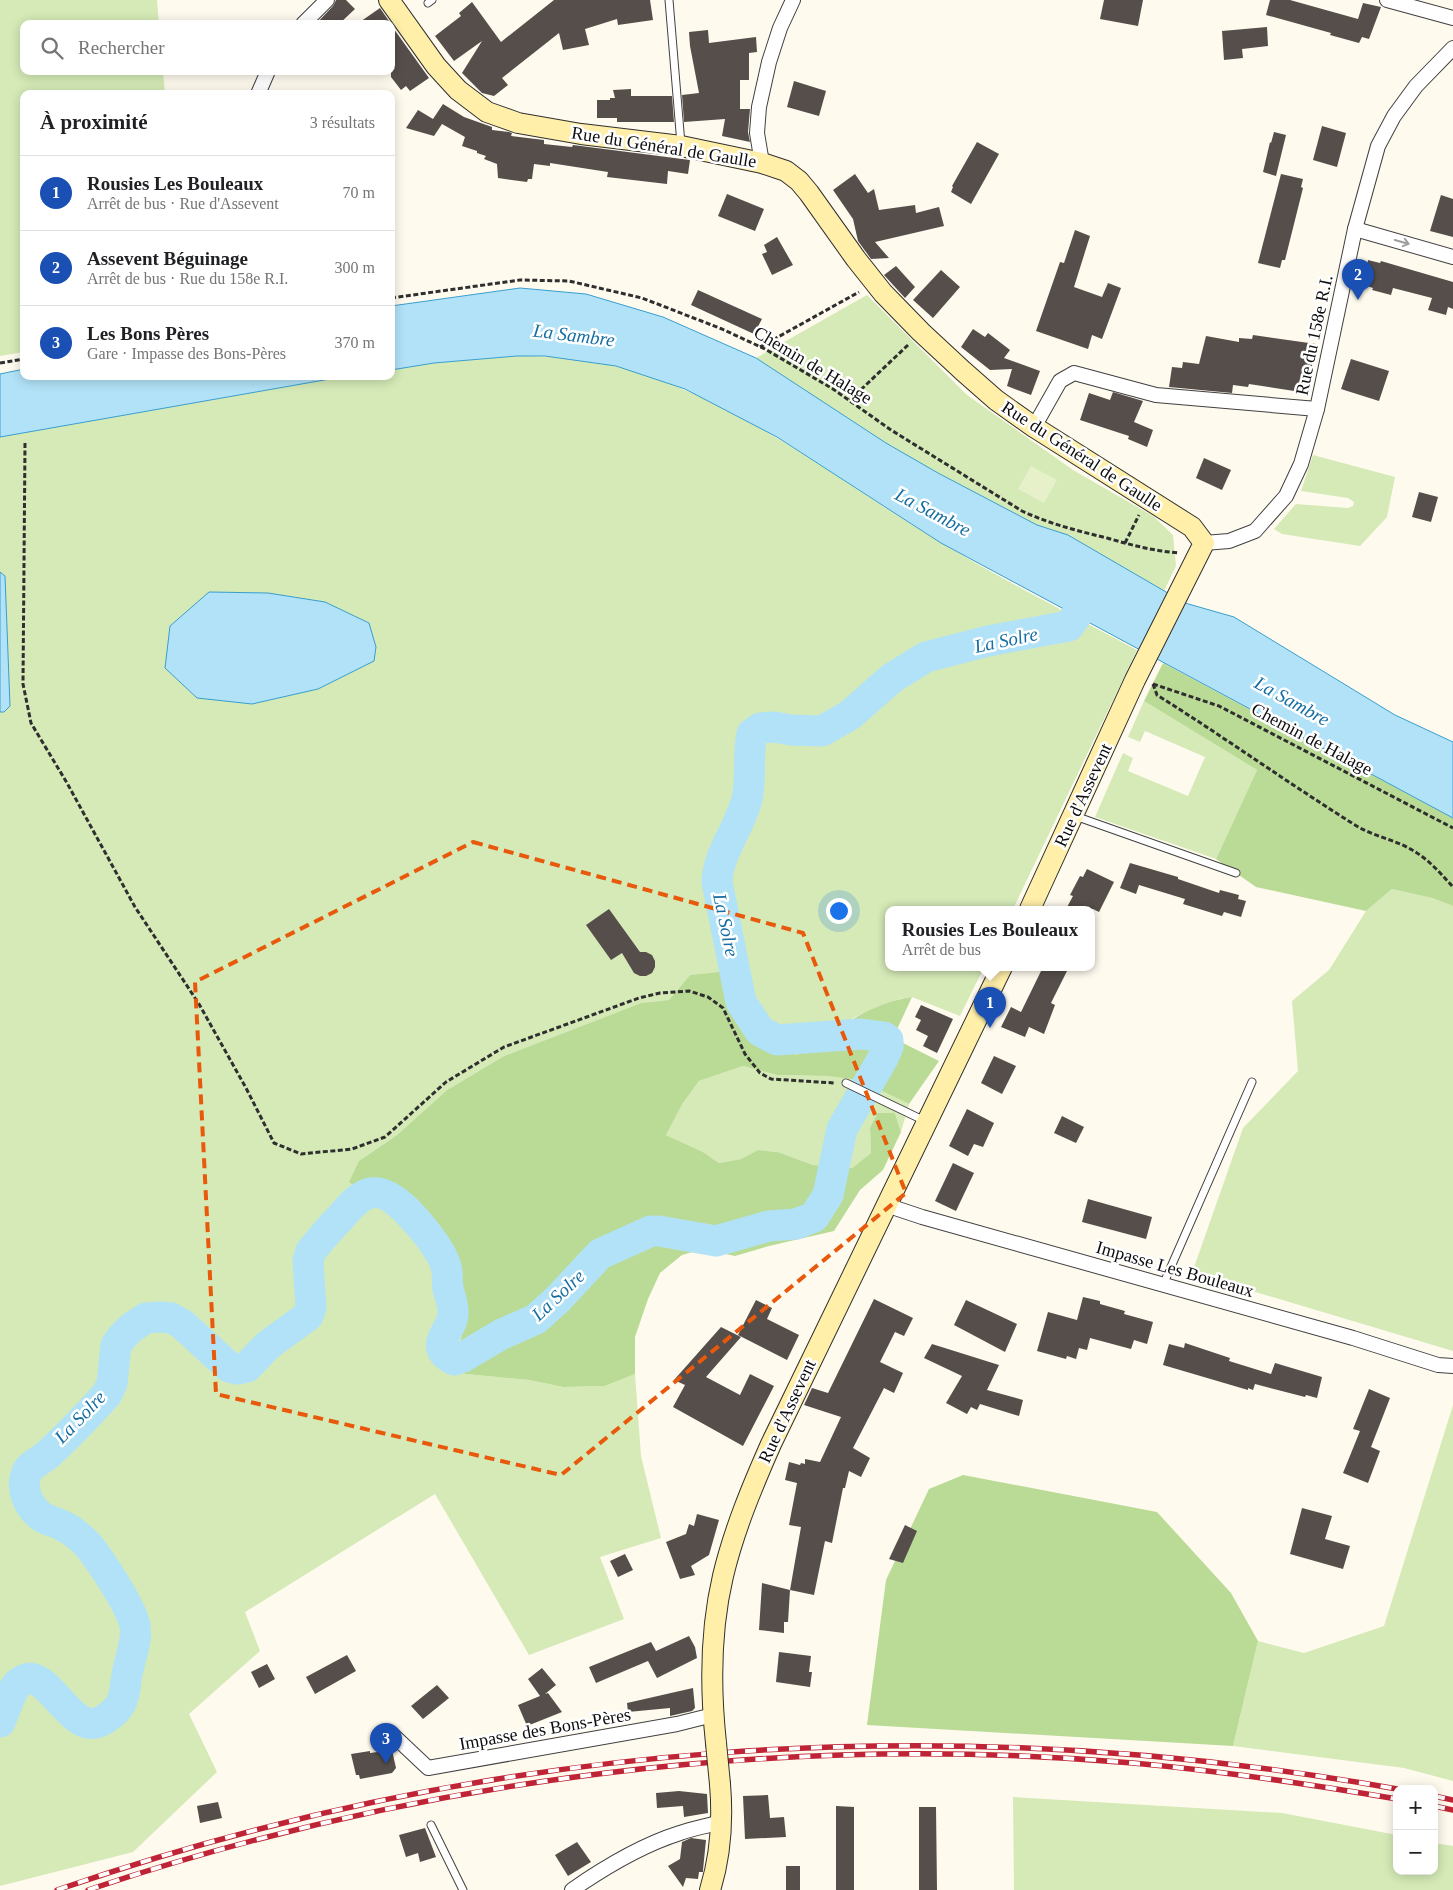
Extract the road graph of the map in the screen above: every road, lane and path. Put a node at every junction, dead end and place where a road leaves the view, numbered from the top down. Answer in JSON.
{"nodes":[{"id":1,"x":327,"y":0,"type":"edge"},
{"id":2,"x":389,"y":0,"type":"edge"},
{"id":3,"x":669,"y":0,"type":"edge"},
{"id":4,"x":793,"y":0,"type":"edge"},
{"id":5,"x":1387,"y":0,"type":"edge"},
{"id":6,"x":1453,"y":18,"type":"edge"},
{"id":7,"x":307,"y":20,"type":"edge"},
{"id":8,"x":1453,"y":48,"type":"edge"},
{"id":9,"x":266,"y":75,"type":"edge"},
{"id":10,"x":260,"y":90,"type":"edge"},
{"id":11,"x":681,"y":146,"type":"junction"},
{"id":12,"x":762,"y":163,"type":"junction"},
{"id":13,"x":1355,"y":229,"type":"junction"},
{"id":14,"x":1453,"y":257,"type":"edge"},
{"id":15,"x":875,"y":284,"type":"junction"},
{"id":16,"x":395,"y":297,"type":"edge"},
{"id":17,"x":921,"y":332,"type":"junction"},
{"id":18,"x":760,"y":347,"type":"junction"},
{"id":19,"x":20,"y":360,"type":"edge"},
{"id":20,"x":0,"y":363,"type":"edge"},
{"id":21,"x":850,"y":400,"type":"junction"},
{"id":22,"x":1317,"y":409,"type":"junction"},
{"id":23,"x":1034,"y":428,"type":"junction"},
{"id":24,"x":25,"y":443,"type":"dead end"},
{"id":25,"x":1148,"y":499,"type":"junction"},
{"id":26,"x":1124,"y":543,"type":"junction"},
{"id":27,"x":1201,"y":550,"type":"junction"},
{"id":28,"x":1144,"y":682,"type":"junction"},
{"id":29,"x":1074,"y":815,"type":"junction"},
{"id":30,"x":1453,"y":828,"type":"edge"},
{"id":31,"x":1236,"y":874,"type":"dead end"},
{"id":32,"x":1453,"y":887,"type":"edge"},
{"id":33,"x":1031,"y":906,"type":"edge"},
{"id":34,"x":1000,"y":971,"type":"edge"},
{"id":35,"x":1252,"y":1082,"type":"dead end"},
{"id":36,"x":846,"y":1083,"type":"joint"},
{"id":37,"x":928,"y":1122,"type":"junction"},
{"id":38,"x":886,"y":1205,"type":"junction"},
{"id":39,"x":1163,"y":1285,"type":"junction"},
{"id":40,"x":1453,"y":1366,"type":"edge"},
{"id":41,"x":713,"y":1715,"type":"junction"},
{"id":42,"x":394,"y":1736,"type":"dead end"},
{"id":43,"x":722,"y":1822,"type":"junction"},
{"id":44,"x":431,"y":1825,"type":"dead end"},
{"id":45,"x":463,"y":1890,"type":"edge"},
{"id":46,"x":572,"y":1890,"type":"edge"},
{"id":47,"x":710,"y":1890,"type":"edge"}],
"edges":[{"from":1,"to":7,"type":"street"},
{"from":2,"to":11,"type":"street","name":"Rue du Général de Gaulle"},
{"from":3,"to":11,"type":"lane"},
{"from":4,"to":12,"type":"street"},
{"from":5,"to":6,"type":"street"},
{"from":8,"to":13,"type":"street","name":"Rue du 158e R.I."},
{"from":9,"to":10,"type":"street"},
{"from":11,"to":12,"type":"street","name":"Rue du Général de Gaulle"},
{"from":12,"to":15,"type":"street","name":"Rue du Général de Gaulle"},
{"from":13,"to":14,"type":"street","one_way":true},
{"from":13,"to":22,"type":"street","name":"Rue du 158e R.I."},
{"from":15,"to":17,"type":"street","name":"Rue du Général de Gaulle"},
{"from":15,"to":18,"type":"path"},
{"from":16,"to":18,"type":"path","name":"Chemin de Halage"},
{"from":17,"to":21,"type":"path"},
{"from":17,"to":23,"type":"street","name":"Rue du Général de Gaulle"},
{"from":18,"to":21,"type":"path","name":"Chemin de Halage"},
{"from":19,"to":20,"type":"path"},
{"from":21,"to":26,"type":"path","name":"Chemin de Halage"},
{"from":22,"to":23,"type":"street"},
{"from":22,"to":27,"type":"street","name":"Rue du 158e R.I."},
{"from":23,"to":25,"type":"street","name":"Rue du Général de Gaulle"},
{"from":24,"to":36,"type":"path"},
{"from":25,"to":26,"type":"path"},
{"from":25,"to":27,"type":"street","name":"Rue du Général de Gaulle"},
{"from":26,"to":27,"type":"path","name":"Chemin de Halage"},
{"from":27,"to":28,"type":"street","name":"Rue d'Assevent"},
{"from":28,"to":29,"type":"street","name":"Rue d'Assevent"},
{"from":28,"to":30,"type":"path","name":"Chemin de Halage"},
{"from":28,"to":32,"type":"path"},
{"from":29,"to":31,"type":"lane"},
{"from":29,"to":33,"type":"street","name":"Rue d'Assevent"},
{"from":34,"to":37,"type":"street","name":"Rue d'Assevent"},
{"from":35,"to":39,"type":"lane"},
{"from":36,"to":37,"type":"lane"},
{"from":37,"to":38,"type":"street","name":"Rue d'Assevent"},
{"from":38,"to":39,"type":"street","name":"Impasse Les Bouleaux"},
{"from":38,"to":41,"type":"street","name":"Rue d'Assevent"},
{"from":39,"to":40,"type":"street","name":"Impasse Les Bouleaux"},
{"from":41,"to":42,"type":"street","name":"Impasse des Bons-Pères"},
{"from":41,"to":43,"type":"street","name":"Rue d'Assevent","bridge":true},
{"from":43,"to":46,"type":"street"},
{"from":43,"to":47,"type":"street","name":"Rue d'Assevent"},
{"from":44,"to":45,"type":"lane"}]}
